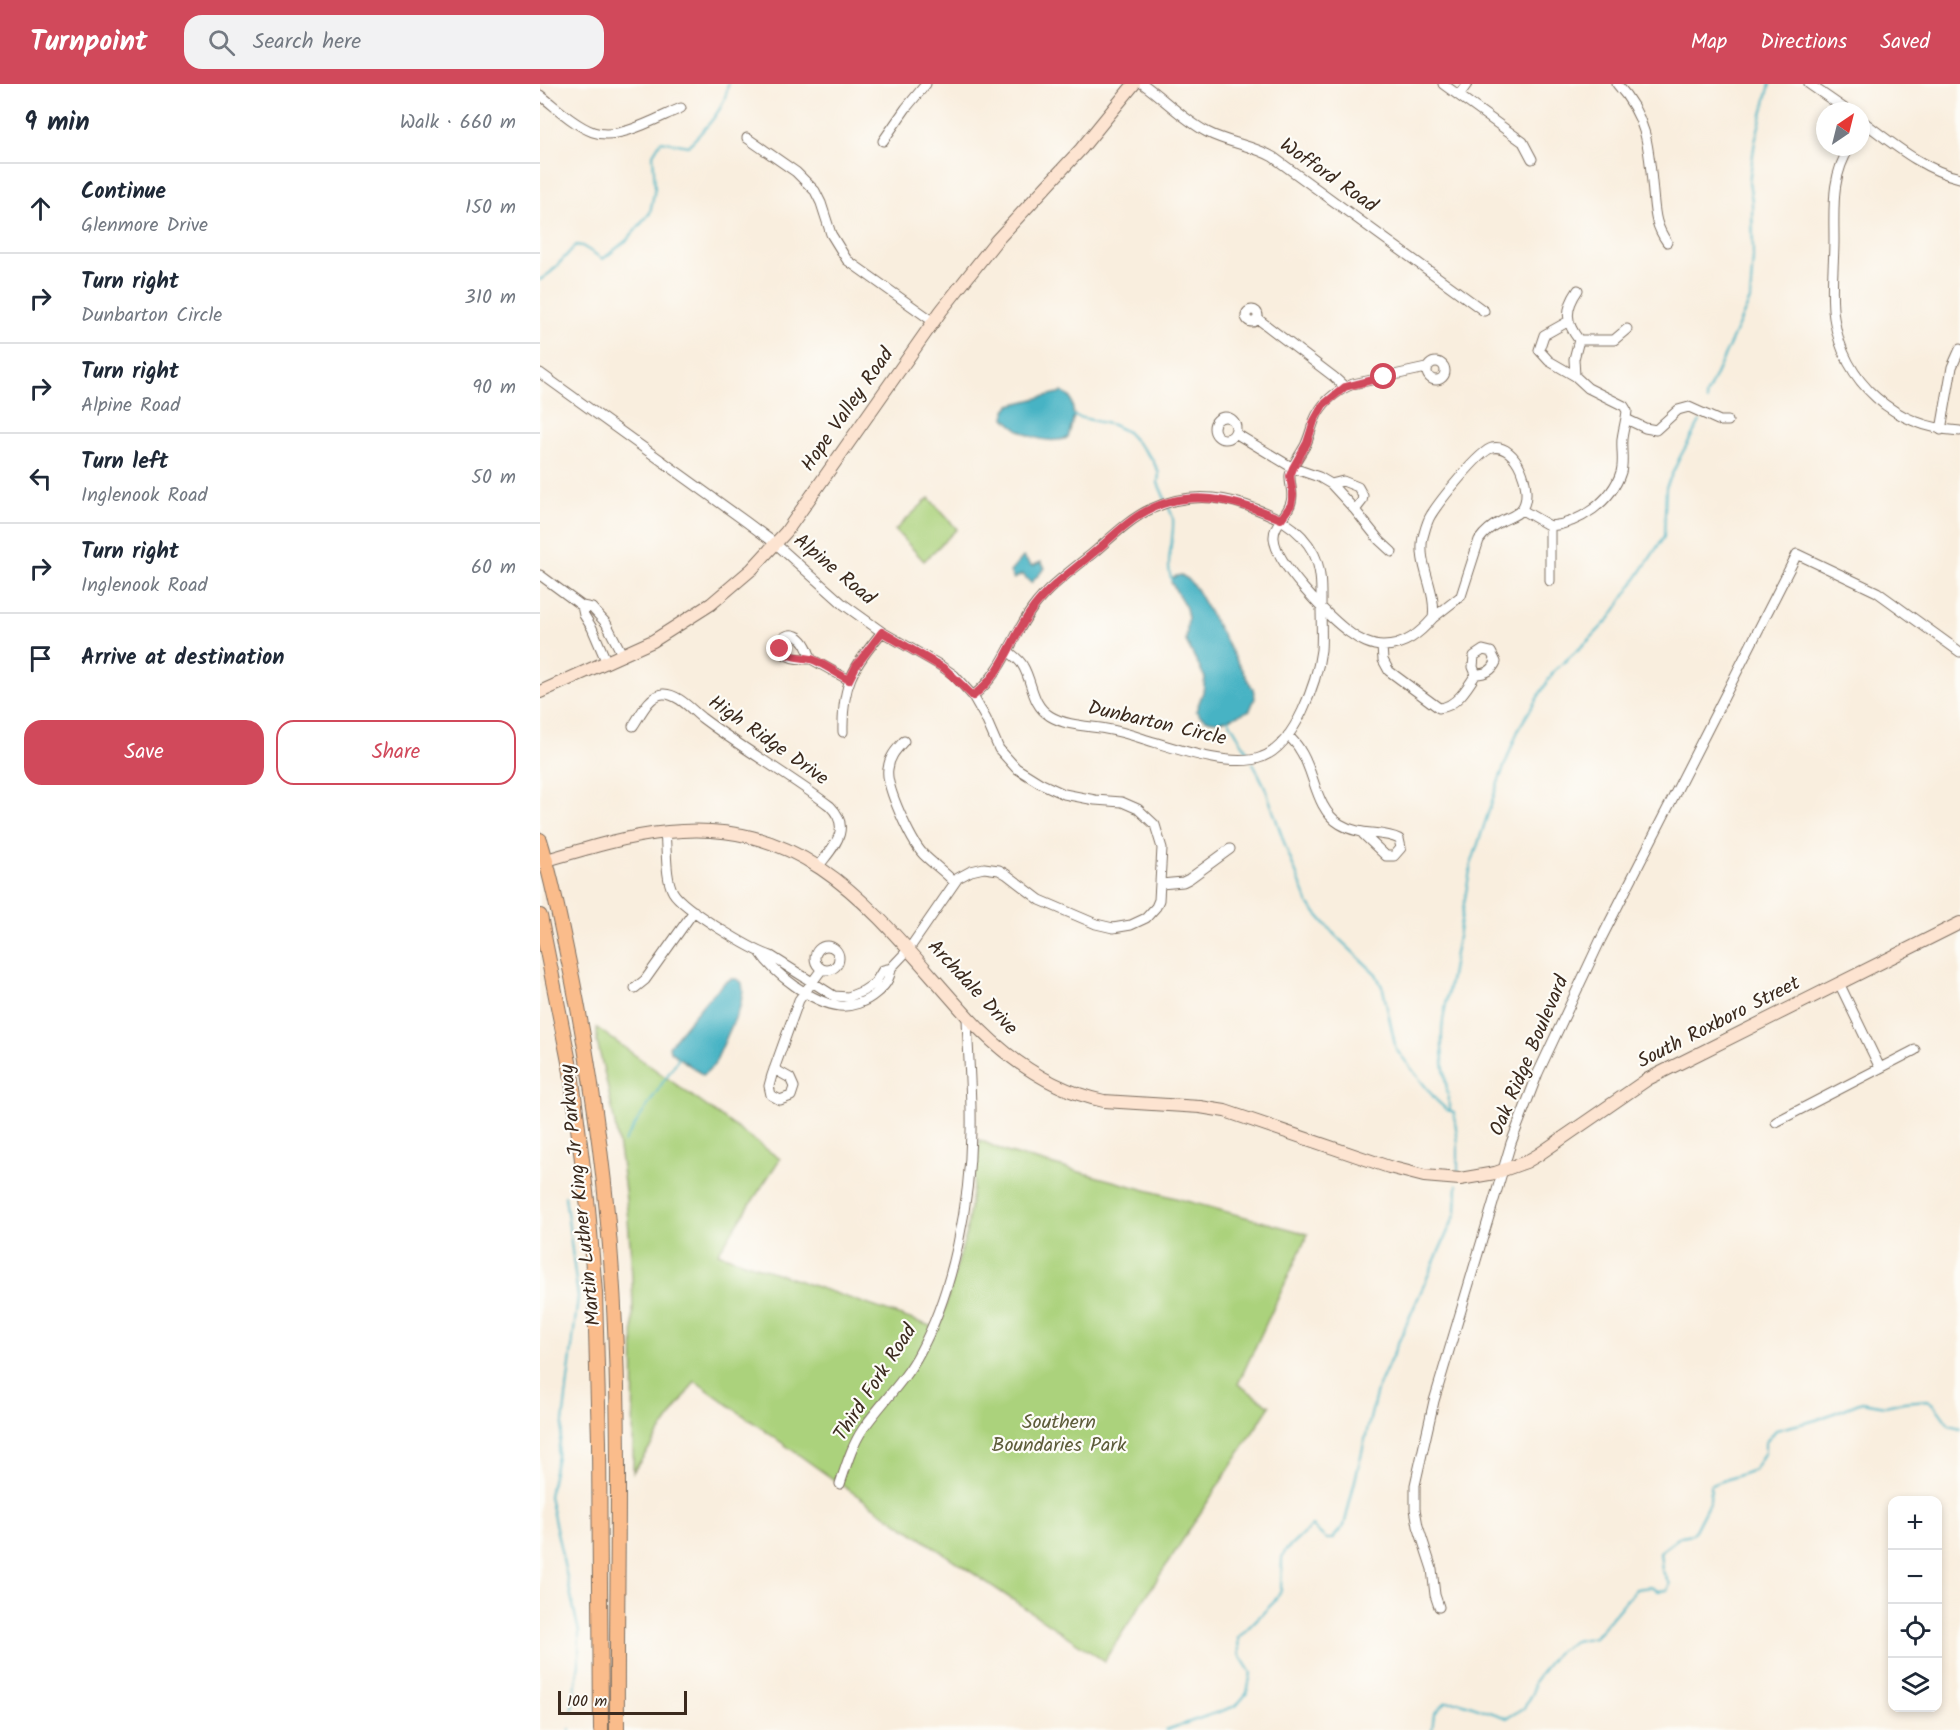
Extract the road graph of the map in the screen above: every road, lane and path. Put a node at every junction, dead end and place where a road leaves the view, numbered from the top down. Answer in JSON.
{"nodes":[{"id":1,"x":926,"y":84,"type":"edge"},
{"id":2,"x":1134,"y":84,"type":"edge"},
{"id":3,"x":1143,"y":84,"type":"edge"},
{"id":4,"x":1443,"y":84,"type":"edge"},
{"id":5,"x":1467,"y":84,"type":"edge"},
{"id":6,"x":1617,"y":84,"type":"edge"},
{"id":7,"x":1809,"y":84,"type":"edge"},
{"id":8,"x":540,"y":95,"type":"edge"},
{"id":9,"x":1460,"y":95,"type":"junction"},
{"id":10,"x":1835,"y":102,"type":"edge"},
{"id":11,"x":681,"y":108,"type":"dead end"},
{"id":12,"x":1870,"y":129,"type":"edge"},
{"id":13,"x":747,"y":138,"type":"dead end"},
{"id":14,"x":883,"y":141,"type":"dead end"},
{"id":15,"x":1845,"y":156,"type":"edge"},
{"id":16,"x":1532,"y":159,"type":"dead end"},
{"id":17,"x":1960,"y":178,"type":"edge"},
{"id":18,"x":1667,"y":242,"type":"dead end"},
{"id":19,"x":1578,"y":290,"type":"dead end"},
{"id":20,"x":1484,"y":311,"type":"dead end"},
{"id":21,"x":1258,"y":319,"type":"dead end"},
{"id":22,"x":1569,"y":321,"type":"junction"},
{"id":23,"x":934,"y":322,"type":"junction"},
{"id":24,"x":1627,"y":329,"type":"dead end"},
{"id":25,"x":1579,"y":340,"type":"junction"},
{"id":26,"x":1960,"y":350,"type":"edge"},
{"id":27,"x":1426,"y":368,"type":"dead end"},
{"id":28,"x":540,"y":374,"type":"edge"},
{"id":29,"x":1575,"y":376,"type":"junction"},
{"id":30,"x":1345,"y":387,"type":"junction"},
{"id":31,"x":1626,"y":419,"type":"junction"},
{"id":32,"x":1728,"y":421,"type":"dead end"},
{"id":33,"x":1941,"y":430,"type":"junction"},
{"id":34,"x":1960,"y":432,"type":"edge"},
{"id":35,"x":1234,"y":434,"type":"dead end"},
{"id":36,"x":1293,"y":468,"type":"junction"},
{"id":37,"x":1330,"y":484,"type":"junction"},
{"id":38,"x":1355,"y":510,"type":"junction"},
{"id":39,"x":1522,"y":510,"type":"junction"},
{"id":40,"x":1281,"y":519,"type":"junction"},
{"id":41,"x":1550,"y":526,"type":"junction"},
{"id":42,"x":776,"y":544,"type":"junction"},
{"id":43,"x":1392,"y":552,"type":"dead end"},
{"id":44,"x":540,"y":575,"type":"edge"},
{"id":45,"x":1550,"y":581,"type":"dead end"},
{"id":46,"x":582,"y":606,"type":"junction"},
{"id":47,"x":1321,"y":606,"type":"junction"},
{"id":48,"x":1433,"y":618,"type":"junction"},
{"id":49,"x":882,"y":632,"type":"junction"},
{"id":50,"x":1382,"y":646,"type":"junction"},
{"id":51,"x":1009,"y":652,"type":"junction"},
{"id":52,"x":1960,"y":652,"type":"edge"},
{"id":53,"x":623,"y":656,"type":"junction"},
{"id":54,"x":811,"y":659,"type":"dead end"},
{"id":55,"x":607,"y":663,"type":"junction"},
{"id":56,"x":1476,"y":674,"type":"dead end"},
{"id":57,"x":849,"y":680,"type":"junction"},
{"id":58,"x":540,"y":692,"type":"edge"},
{"id":59,"x":973,"y":696,"type":"junction"},
{"id":60,"x":633,"y":726,"type":"dead end"},
{"id":61,"x":843,"y":732,"type":"dead end"},
{"id":62,"x":1288,"y":735,"type":"junction"},
{"id":63,"x":904,"y":741,"type":"dead end"},
{"id":64,"x":665,"y":832,"type":"junction"},
{"id":65,"x":1362,"y":834,"type":"dead end"},
{"id":66,"x":540,"y":840,"type":"edge"},
{"id":67,"x":1230,"y":849,"type":"dead end"},
{"id":68,"x":543,"y":862,"type":"edge"},
{"id":69,"x":818,"y":867,"type":"junction"},
{"id":70,"x":954,"y":882,"type":"junction"},
{"id":71,"x":1161,"y":884,"type":"junction"},
{"id":72,"x":694,"y":911,"type":"junction"},
{"id":73,"x":540,"y":916,"type":"edge"},
{"id":74,"x":1960,"y":923,"type":"edge"},
{"id":75,"x":909,"y":949,"type":"junction"},
{"id":76,"x":760,"y":952,"type":"junction"},
{"id":77,"x":891,"y":968,"type":"junction"},
{"id":78,"x":822,"y":969,"type":"dead end"},
{"id":79,"x":811,"y":983,"type":"junction"},
{"id":80,"x":1839,"y":983,"type":"junction"},
{"id":81,"x":635,"y":988,"type":"dead end"},
{"id":82,"x":805,"y":991,"type":"junction"},
{"id":83,"x":967,"y":1017,"type":"junction"},
{"id":84,"x":1915,"y":1050,"type":"dead end"},
{"id":85,"x":1880,"y":1068,"type":"junction"},
{"id":86,"x":774,"y":1069,"type":"dead end"},
{"id":87,"x":1776,"y":1122,"type":"dead end"},
{"id":88,"x":1503,"y":1171,"type":"junction"},
{"id":89,"x":840,"y":1484,"type":"dead end"},
{"id":90,"x":1439,"y":1607,"type":"dead end"},
{"id":91,"x":601,"y":1730,"type":"edge"},
{"id":92,"x":617,"y":1730,"type":"edge"}],
"edges":[{"from":1,"to":14,"type":"street"},
{"from":2,"to":23,"type":"street","name":"Hope Valley Road"},
{"from":3,"to":20,"type":"street","name":"Wofford Road"},
{"from":4,"to":9,"type":"street"},
{"from":5,"to":9,"type":"street"},
{"from":6,"to":18,"type":"street"},
{"from":7,"to":10,"type":"street"},
{"from":8,"to":11,"type":"street"},
{"from":9,"to":16,"type":"street"},
{"from":12,"to":17,"type":"street"},
{"from":13,"to":23,"type":"street"},
{"from":15,"to":33,"type":"street"},
{"from":19,"to":22,"type":"street"},
{"from":21,"to":30,"type":"street"},
{"from":22,"to":25,"type":"street"},
{"from":22,"to":29,"type":"street"},
{"from":23,"to":42,"type":"street","name":"Hope Valley Road"},
{"from":24,"to":25,"type":"street"},
{"from":25,"to":29,"type":"street"},
{"from":26,"to":33,"type":"street"},
{"from":27,"to":30,"type":"street"},
{"from":28,"to":42,"type":"street","name":"Alpine Road"},
{"from":29,"to":31,"type":"street"},
{"from":30,"to":36,"type":"street"},
{"from":31,"to":32,"type":"street"},
{"from":31,"to":41,"type":"street"},
{"from":33,"to":34,"type":"street"},
{"from":35,"to":36,"type":"street"},
{"from":36,"to":37,"type":"street"},
{"from":36,"to":40,"type":"street"},
{"from":37,"to":38,"type":"street"},
{"from":37,"to":38,"type":"street"},
{"from":38,"to":43,"type":"street"},
{"from":39,"to":41,"type":"street"},
{"from":39,"to":48,"type":"street"},
{"from":39,"to":48,"type":"street"},
{"from":40,"to":47,"type":"street","name":"Dunbarton Circle"},
{"from":40,"to":47,"type":"street"},
{"from":40,"to":51,"type":"street","name":"Dunbarton Circle"},
{"from":41,"to":45,"type":"street"},
{"from":42,"to":49,"type":"street","name":"Alpine Road"},
{"from":42,"to":53,"type":"street","name":"Hope Valley Road"},
{"from":44,"to":46,"type":"street"},
{"from":46,"to":53,"type":"street"},
{"from":46,"to":55,"type":"street"},
{"from":47,"to":50,"type":"street"},
{"from":47,"to":62,"type":"street","name":"Dunbarton Circle"},
{"from":48,"to":50,"type":"street"},
{"from":49,"to":57,"type":"street"},
{"from":49,"to":59,"type":"street","name":"Alpine Road"},
{"from":50,"to":56,"type":"street"},
{"from":51,"to":59,"type":"street","name":"Dunbarton Circle"},
{"from":51,"to":62,"type":"street","name":"Dunbarton Circle"},
{"from":52,"to":88,"type":"street","name":"Oak Ridge Boulevard"},
{"from":53,"to":55,"type":"street","name":"Hope Valley Road"},
{"from":54,"to":57,"type":"street"},
{"from":55,"to":58,"type":"street","name":"Hope Valley Road"},
{"from":57,"to":61,"type":"street"},
{"from":59,"to":71,"type":"street","name":"Alpine Road"},
{"from":60,"to":69,"type":"street","name":"High Ridge Drive"},
{"from":62,"to":65,"type":"street"},
{"from":63,"to":70,"type":"street"},
{"from":64,"to":68,"type":"street","name":"Archdale Drive"},
{"from":64,"to":69,"type":"street","name":"Archdale Drive"},
{"from":64,"to":72,"type":"street"},
{"from":66,"to":68,"type":"main road","name":"Martin Luther King Jr Parkway"},
{"from":67,"to":71,"type":"street"},
{"from":68,"to":92,"type":"main road","name":"Martin Luther King Jr Parkway"},
{"from":69,"to":75,"type":"street","name":"Archdale Drive"},
{"from":70,"to":71,"type":"street","name":"Alpine Road"},
{"from":70,"to":75,"type":"street","name":"Alpine Road"},
{"from":72,"to":76,"type":"street"},
{"from":72,"to":81,"type":"street"},
{"from":73,"to":91,"type":"main road","name":"Martin Luther King Jr Parkway"},
{"from":74,"to":80,"type":"street","name":"South Roxboro Street"},
{"from":75,"to":77,"type":"street","name":"Alpine Road"},
{"from":75,"to":83,"type":"street","name":"Archdale Drive"},
{"from":76,"to":79,"type":"street"},
{"from":76,"to":82,"type":"street"},
{"from":77,"to":79,"type":"street"},
{"from":77,"to":82,"type":"street"},
{"from":78,"to":79,"type":"street"},
{"from":79,"to":82,"type":"street"},
{"from":80,"to":85,"type":"street"},
{"from":80,"to":88,"type":"street","name":"South Roxboro Street"},
{"from":82,"to":86,"type":"street"},
{"from":83,"to":88,"type":"street","name":"Archdale Drive"},
{"from":83,"to":89,"type":"street","name":"Third Fork Road"},
{"from":84,"to":85,"type":"street"},
{"from":85,"to":87,"type":"street"},
{"from":88,"to":90,"type":"street","name":"Oak Ridge Boulevard"}]}
